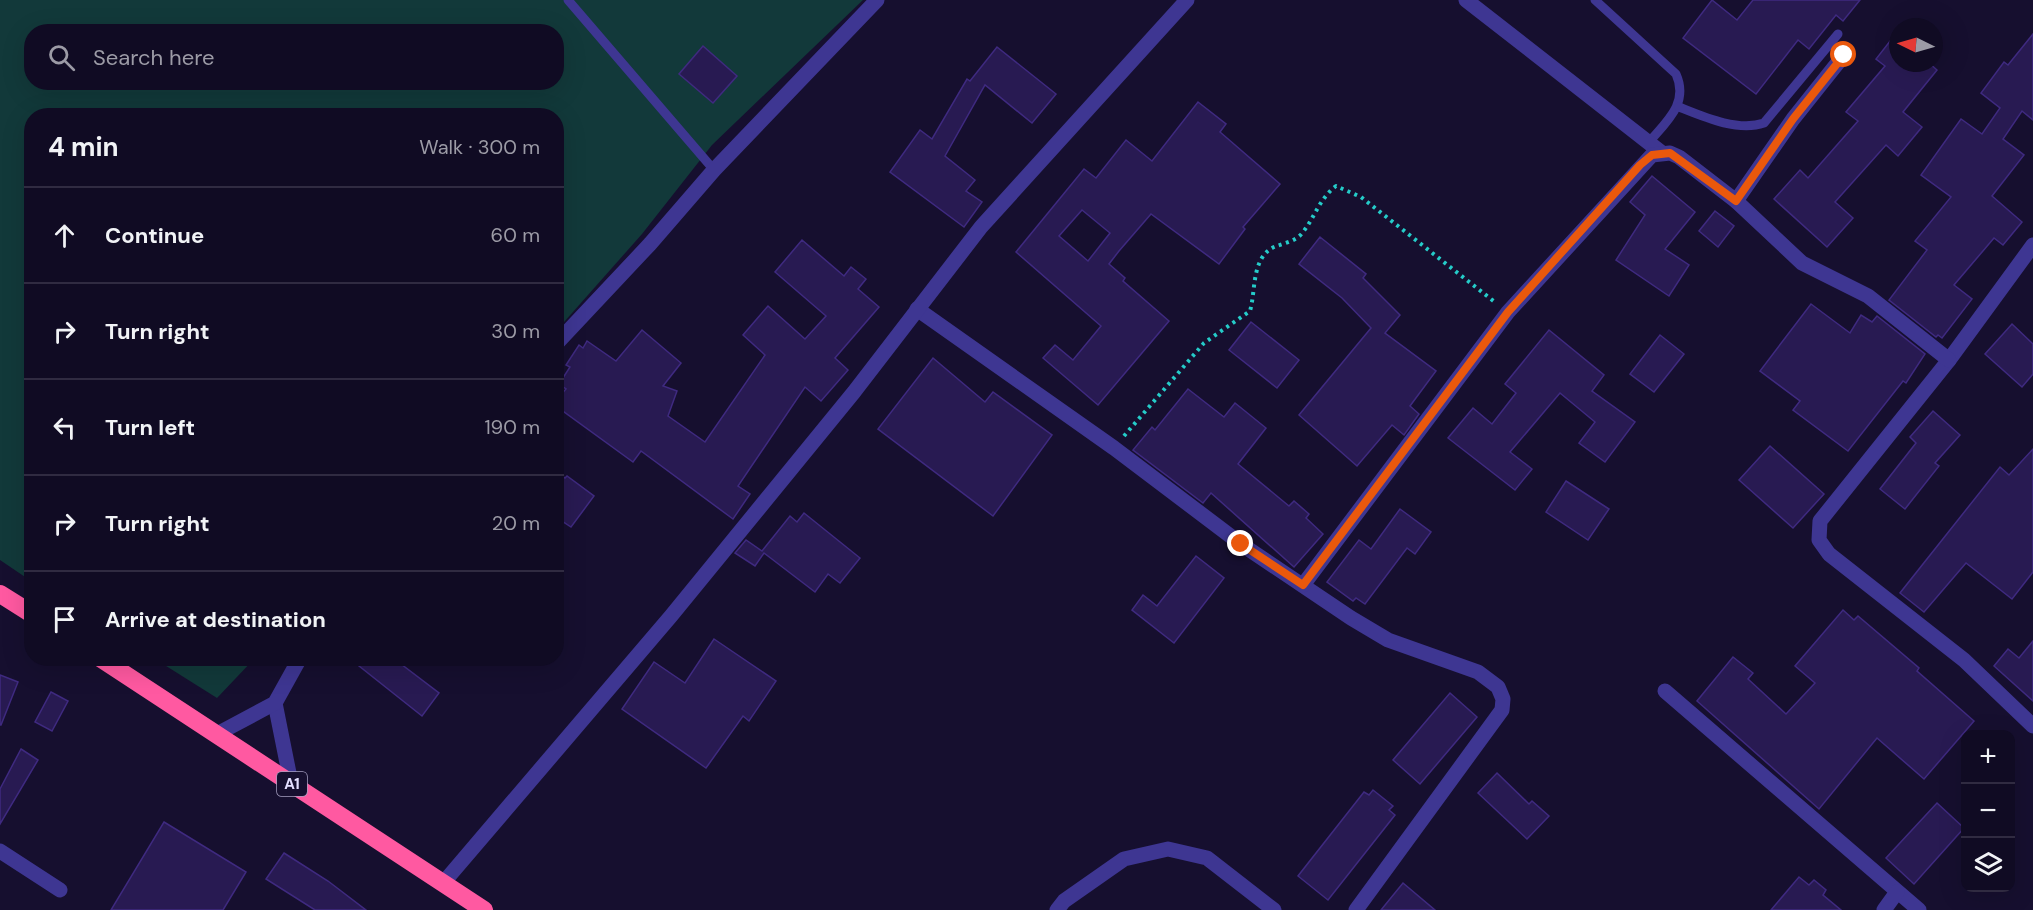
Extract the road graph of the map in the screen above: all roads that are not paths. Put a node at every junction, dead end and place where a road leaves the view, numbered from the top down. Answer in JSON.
{"nodes":[{"id":1,"x":568,"y":0,"type":"edge"},
{"id":2,"x":877,"y":0,"type":"edge"},
{"id":3,"x":1187,"y":0,"type":"edge"},
{"id":4,"x":1466,"y":0,"type":"edge"},
{"id":5,"x":1595,"y":0,"type":"edge"},
{"id":6,"x":1838,"y":34,"type":"dead end"},
{"id":7,"x":1844,"y":55,"type":"dead end"},
{"id":8,"x":1679,"y":107,"type":"junction"},
{"id":9,"x":1649,"y":142,"type":"junction"},
{"id":10,"x":1662,"y":153,"type":"junction"},
{"id":11,"x":714,"y":170,"type":"junction"},
{"id":12,"x":1736,"y":201,"type":"junction"},
{"id":13,"x":2033,"y":245,"type":"edge"},
{"id":14,"x":916,"y":309,"type":"junction"},
{"id":15,"x":564,"y":335,"type":"edge"},
{"id":16,"x":1949,"y":360,"type":"junction"},
{"id":17,"x":1303,"y":585,"type":"junction"},
{"id":18,"x":0,"y":594,"type":"edge"},
{"id":19,"x":24,"y":609,"type":"edge"},
{"id":20,"x":112,"y":666,"type":"edge"},
{"id":21,"x":296,"y":666,"type":"edge"},
{"id":22,"x":1665,"y":691,"type":"dead end"},
{"id":23,"x":275,"y":703,"type":"junction"},
{"id":24,"x":2033,"y":726,"type":"edge"},
{"id":25,"x":217,"y":734,"type":"junction"},
{"id":26,"x":291,"y":783,"type":"junction"},
{"id":27,"x":0,"y":851,"type":"edge"},
{"id":28,"x":444,"y":882,"type":"junction"},
{"id":29,"x":60,"y":890,"type":"dead end"},
{"id":30,"x":1897,"y":892,"type":"junction"},
{"id":31,"x":484,"y":910,"type":"edge"},
{"id":32,"x":1057,"y":910,"type":"edge"},
{"id":33,"x":1274,"y":910,"type":"edge"},
{"id":34,"x":1356,"y":910,"type":"edge"},
{"id":35,"x":1884,"y":910,"type":"edge"},
{"id":36,"x":1919,"y":910,"type":"edge"}],
"edges":[{"from":1,"to":11,"type":"lane"},
{"from":2,"to":11,"type":"street"},
{"from":3,"to":14,"type":"street"},
{"from":4,"to":9,"type":"street"},
{"from":5,"to":8,"type":"lane"},
{"from":6,"to":8,"type":"lane"},
{"from":7,"to":12,"type":"street"},
{"from":8,"to":9,"type":"lane"},
{"from":9,"to":10,"type":"street"},
{"from":10,"to":12,"type":"street"},
{"from":10,"to":17,"type":"street"},
{"from":11,"to":15,"type":"street"},
{"from":12,"to":16,"type":"street"},
{"from":13,"to":16,"type":"street"},
{"from":14,"to":17,"type":"street"},
{"from":14,"to":28,"type":"street"},
{"from":16,"to":24,"type":"street"},
{"from":17,"to":34,"type":"street"},
{"from":18,"to":19,"type":"highway"},
{"from":20,"to":25,"type":"highway","number":"A1"},
{"from":21,"to":23,"type":"street"},
{"from":22,"to":30,"type":"street"},
{"from":23,"to":25,"type":"street"},
{"from":23,"to":26,"type":"street"},
{"from":25,"to":26,"type":"highway","number":"A1"},
{"from":26,"to":28,"type":"highway","number":"A1"},
{"from":27,"to":29,"type":"street"},
{"from":28,"to":31,"type":"highway","number":"A1"},
{"from":30,"to":35,"type":"street"},
{"from":30,"to":36,"type":"street"},
{"from":32,"to":33,"type":"street"}]}
